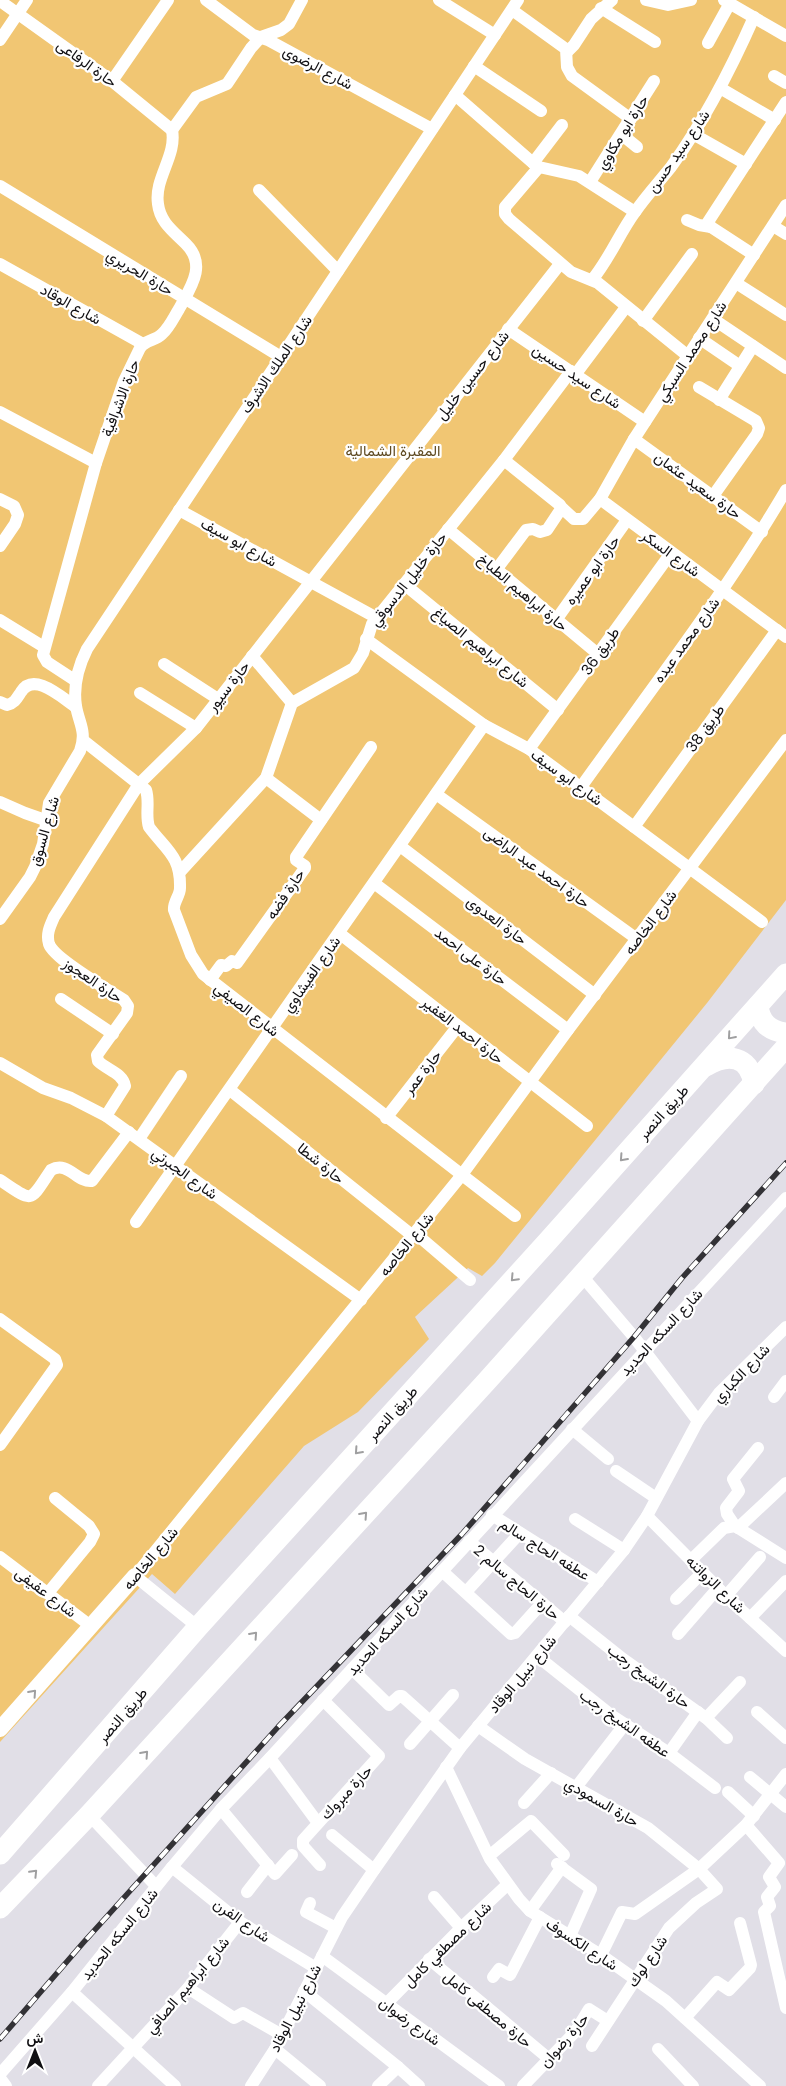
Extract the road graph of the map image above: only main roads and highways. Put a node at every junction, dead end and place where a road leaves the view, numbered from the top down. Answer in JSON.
{"nodes":[{"id":1,"x":786,"y":974,"type":"edge"},
{"id":2,"x":758,"y":1006,"type":"junction"},
{"id":3,"x":786,"y":1033,"type":"edge"},
{"id":4,"x":786,"y":1047,"type":"edge"},
{"id":5,"x":704,"y":1068,"type":"junction"},
{"id":6,"x":754,"y":1084,"type":"junction"},
{"id":7,"x":0,"y":1854,"type":"edge"},
{"id":8,"x":0,"y":1908,"type":"edge"}],
"edges":[{"from":1,"to":2,"type":"highway","name":"طريق النصر"},
{"from":2,"to":3,"type":"highway"},
{"from":2,"to":5,"type":"highway","name":"طريق النصر","one_way":true},
{"from":4,"to":6,"type":"highway"},
{"from":5,"to":6,"type":"highway"},
{"from":5,"to":7,"type":"highway","name":"طريق النصر","one_way":true},
{"from":8,"to":6,"type":"highway","one_way":true}]}
